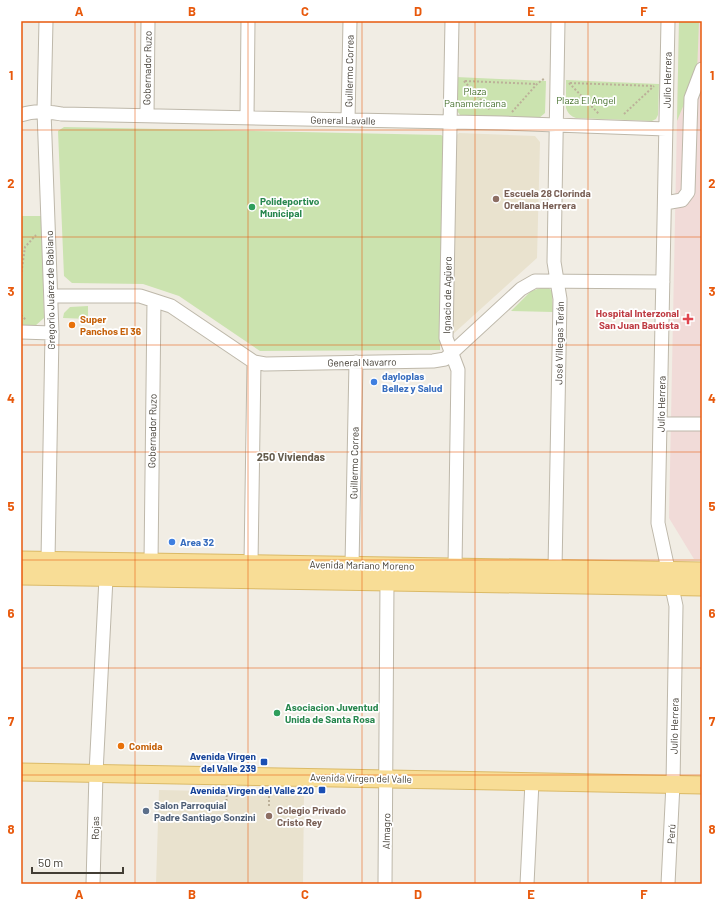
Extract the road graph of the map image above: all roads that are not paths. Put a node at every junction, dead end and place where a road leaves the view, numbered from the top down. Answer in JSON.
{"nodes":[{"id":1,"x":46,"y":21,"type":"edge"},
{"id":2,"x":148,"y":21,"type":"edge"},
{"id":3,"x":248,"y":21,"type":"edge"},
{"id":4,"x":350,"y":21,"type":"edge"},
{"id":5,"x":452,"y":21,"type":"edge"},
{"id":6,"x":558,"y":21,"type":"edge"},
{"id":7,"x":668,"y":21,"type":"edge"},
{"id":8,"x":702,"y":69,"type":"edge"},
{"id":9,"x":44,"y":112,"type":"junction"},
{"id":10,"x":21,"y":115,"type":"edge"},
{"id":11,"x":146,"y":115,"type":"junction"},
{"id":12,"x":247,"y":118,"type":"junction"},
{"id":13,"x":348,"y":120,"type":"junction"},
{"id":14,"x":451,"y":122,"type":"junction"},
{"id":15,"x":556,"y":124,"type":"junction"},
{"id":16,"x":666,"y":129,"type":"junction"},
{"id":17,"x":664,"y":203,"type":"junction"},
{"id":18,"x":557,"y":281,"type":"junction"},
{"id":19,"x":663,"y":282,"type":"junction"},
{"id":20,"x":51,"y":296,"type":"junction"},
{"id":21,"x":154,"y":301,"type":"junction"},
{"id":22,"x":21,"y":332,"type":"edge"},
{"id":23,"x":52,"y":333,"type":"junction"},
{"id":24,"x":451,"y":352,"type":"junction"},
{"id":25,"x":254,"y":362,"type":"junction"},
{"id":26,"x":356,"y":362,"type":"junction"},
{"id":27,"x":660,"y":424,"type":"junction"},
{"id":28,"x":702,"y":424,"type":"edge"},
{"id":29,"x":21,"y":560,"type":"edge"},
{"id":30,"x":48,"y":560,"type":"junction"},
{"id":31,"x":151,"y":562,"type":"junction"},
{"id":32,"x":251,"y":563,"type":"junction"},
{"id":33,"x":352,"y":564,"type":"junction"},
{"id":34,"x":454,"y":567,"type":"junction"},
{"id":35,"x":555,"y":569,"type":"junction"},
{"id":36,"x":667,"y":570,"type":"junction"},
{"id":37,"x":702,"y":572,"type":"edge"},
{"id":38,"x":21,"y":576,"type":"edge"},
{"id":39,"x":106,"y":578,"type":"junction"},
{"id":40,"x":387,"y":582,"type":"junction"},
{"id":41,"x":672,"y":587,"type":"junction"},
{"id":42,"x":702,"y":587,"type":"edge"},
{"id":43,"x":21,"y":772,"type":"edge"},
{"id":44,"x":96,"y":773,"type":"junction"},
{"id":45,"x":386,"y":779,"type":"junction"},
{"id":46,"x":532,"y":782,"type":"junction"},
{"id":47,"x":673,"y":784,"type":"junction"},
{"id":48,"x":702,"y":785,"type":"edge"},
{"id":49,"x":93,"y":884,"type":"edge"},
{"id":50,"x":385,"y":884,"type":"edge"},
{"id":51,"x":527,"y":884,"type":"edge"},
{"id":52,"x":668,"y":884,"type":"edge"}],
"edges":[{"from":1,"to":9,"type":"street","name":"Gregorio Juárez de Babiano"},
{"from":2,"to":11,"type":"street","name":"Gobernador Ruzo"},
{"from":3,"to":12,"type":"street"},
{"from":4,"to":13,"type":"street","name":"Guillermo Correa"},
{"from":5,"to":14,"type":"street","name":"Ignacio de Agüero"},
{"from":6,"to":15,"type":"street","name":"José Villegas Terán"},
{"from":7,"to":16,"type":"street","name":"Julio Herrera"},
{"from":8,"to":17,"type":"street"},
{"from":9,"to":10,"type":"street","name":"General Lavalle"},
{"from":9,"to":11,"type":"street","name":"General Lavalle"},
{"from":9,"to":20,"type":"street","name":"Gregorio Juárez de Babiano"},
{"from":11,"to":12,"type":"street","name":"General Lavalle"},
{"from":12,"to":13,"type":"street","name":"General Lavalle"},
{"from":13,"to":14,"type":"street","name":"General Lavalle"},
{"from":14,"to":15,"type":"street","name":"General Lavalle"},
{"from":14,"to":24,"type":"street","name":"Ignacio de Agüero"},
{"from":15,"to":16,"type":"street","name":"General Lavalle"},
{"from":15,"to":18,"type":"street","name":"José Villegas Terán"},
{"from":16,"to":17,"type":"street","name":"Julio Herrera"},
{"from":17,"to":19,"type":"street","name":"Julio Herrera"},
{"from":18,"to":19,"type":"street","name":"General Navarro"},
{"from":18,"to":24,"type":"street","name":"General Navarro"},
{"from":18,"to":35,"type":"street","name":"José Villegas Terán"},
{"from":19,"to":27,"type":"street","name":"Julio Herrera"},
{"from":20,"to":21,"type":"street","name":"General Navarro"},
{"from":20,"to":23,"type":"street","name":"Gregorio Juárez de Babiano"},
{"from":21,"to":25,"type":"street","name":"General Navarro"},
{"from":21,"to":31,"type":"street","name":"Gobernador Ruzo"},
{"from":22,"to":23,"type":"street"},
{"from":23,"to":30,"type":"street","name":"Gregorio Juárez de Babiano"},
{"from":24,"to":26,"type":"street","name":"General Navarro"},
{"from":24,"to":34,"type":"street","name":"Ignacio de Agüero"},
{"from":25,"to":26,"type":"street","name":"General Navarro"},
{"from":25,"to":32,"type":"street"},
{"from":26,"to":33,"type":"street","name":"Guillermo Correa"},
{"from":27,"to":28,"type":"street"},
{"from":27,"to":36,"type":"street","name":"Julio Herrera"},
{"from":29,"to":30,"type":"main road","name":"Avenida Mariano Moreno"},
{"from":30,"to":31,"type":"main road","name":"Avenida Mariano Moreno"},
{"from":31,"to":32,"type":"main road","name":"Avenida Mariano Moreno"},
{"from":32,"to":33,"type":"main road","name":"Avenida Mariano Moreno"},
{"from":33,"to":34,"type":"main road","name":"Avenida Mariano Moreno"},
{"from":34,"to":35,"type":"main road","name":"Avenida Mariano Moreno"},
{"from":35,"to":36,"type":"main road","name":"Avenida Mariano Moreno"},
{"from":36,"to":37,"type":"main road","name":"Avenida Mariano Moreno"},
{"from":36,"to":41,"type":"street","name":"Julio Herrera"},
{"from":38,"to":39,"type":"main road","name":"Avenida Mariano Moreno"},
{"from":39,"to":40,"type":"main road","name":"Avenida Mariano Moreno"},
{"from":39,"to":44,"type":"street"},
{"from":40,"to":41,"type":"main road","name":"Avenida Mariano Moreno"},
{"from":40,"to":45,"type":"street"},
{"from":41,"to":42,"type":"main road","name":"Avenida Mariano Moreno"},
{"from":41,"to":47,"type":"street","name":"Julio Herrera"},
{"from":43,"to":44,"type":"main road","name":"Avenida Virgen del Valle"},
{"from":44,"to":45,"type":"main road","name":"Avenida Virgen del Valle"},
{"from":44,"to":49,"type":"street","name":"Rojas"},
{"from":45,"to":46,"type":"main road","name":"Avenida Virgen del Valle"},
{"from":45,"to":50,"type":"street","name":"Almagro"},
{"from":46,"to":47,"type":"main road","name":"Avenida Virgen del Valle"},
{"from":46,"to":51,"type":"street"},
{"from":47,"to":48,"type":"main road","name":"Avenida Virgen del Valle"},
{"from":47,"to":52,"type":"street","name":"Perú"}]}
